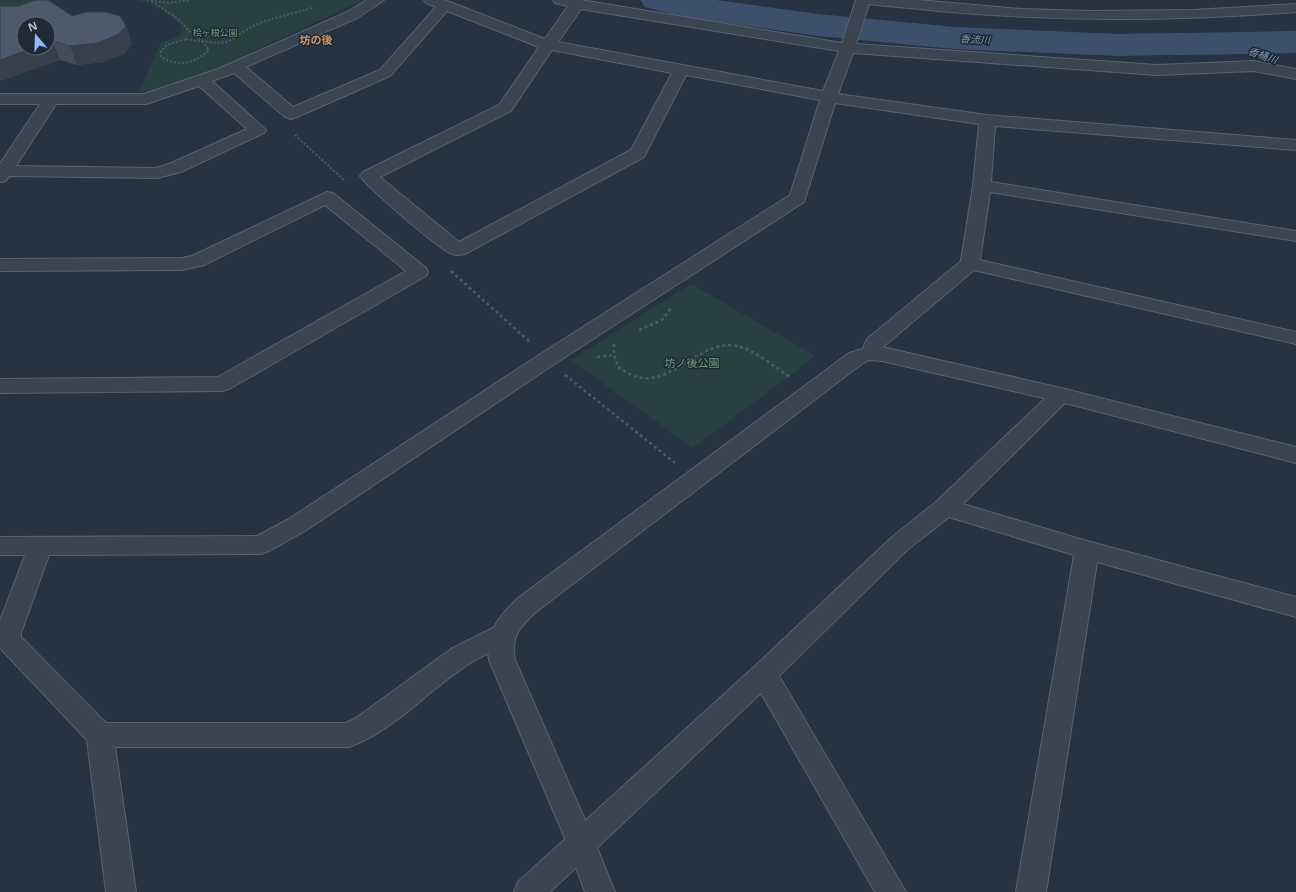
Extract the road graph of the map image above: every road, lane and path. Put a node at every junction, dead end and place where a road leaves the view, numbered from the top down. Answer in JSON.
{"nodes":[{"id":1,"x":147,"y":0,"type":"edge"},
{"id":2,"x":190,"y":0,"type":"edge"},
{"id":3,"x":377,"y":0,"type":"edge"},
{"id":4,"x":560,"y":0,"type":"edge"},
{"id":5,"x":152,"y":1,"type":"junction"},
{"id":6,"x":864,"y":2,"type":"edge"},
{"id":7,"x":438,"y":3,"type":"edge"},
{"id":8,"x":576,"y":4,"type":"junction"},
{"id":9,"x":974,"y":4,"type":"edge"},
{"id":10,"x":317,"y":7,"type":"dead end"},
{"id":11,"x":1296,"y":8,"type":"edge"},
{"id":12,"x":203,"y":41,"type":"junction"},
{"id":13,"x":849,"y":44,"type":"junction"},
{"id":14,"x":547,"y":45,"type":"junction"},
{"id":15,"x":236,"y":66,"type":"junction"},
{"id":16,"x":681,"y":70,"type":"junction"},
{"id":17,"x":1296,"y":74,"type":"edge"},
{"id":18,"x":201,"y":79,"type":"junction"},
{"id":19,"x":829,"y":97,"type":"junction"},
{"id":20,"x":0,"y":99,"type":"edge"},
{"id":21,"x":50,"y":100,"type":"junction"},
{"id":22,"x":987,"y":120,"type":"junction"},
{"id":23,"x":290,"y":131,"type":"dead end"},
{"id":24,"x":1296,"y":145,"type":"edge"},
{"id":25,"x":2,"y":174,"type":"edge"},
{"id":26,"x":349,"y":184,"type":"dead end"},
{"id":27,"x":982,"y":186,"type":"junction"},
{"id":28,"x":1296,"y":236,"type":"edge"},
{"id":29,"x":970,"y":263,"type":"junction"},
{"id":30,"x":0,"y":265,"type":"edge"},
{"id":31,"x":445,"y":266,"type":"dead end"},
{"id":32,"x":1296,"y":338,"type":"edge"},
{"id":33,"x":871,"y":353,"type":"junction"},
{"id":34,"x":593,"y":358,"type":"dead end"},
{"id":35,"x":546,"y":360,"type":"junction"},
{"id":36,"x":0,"y":386,"type":"edge"},
{"id":37,"x":805,"y":394,"type":"junction"},
{"id":38,"x":1061,"y":395,"type":"junction"},
{"id":39,"x":1296,"y":455,"type":"edge"},
{"id":40,"x":696,"y":480,"type":"junction"},
{"id":41,"x":945,"y":507,"type":"junction"},
{"id":42,"x":0,"y":546,"type":"edge"},
{"id":43,"x":40,"y":546,"type":"junction"},
{"id":44,"x":1086,"y":550,"type":"junction"},
{"id":45,"x":1296,"y":607,"type":"edge"},
{"id":46,"x":501,"y":634,"type":"junction"},
{"id":47,"x":764,"y":674,"type":"junction"},
{"id":48,"x":100,"y":735,"type":"junction"},
{"id":49,"x":581,"y":843,"type":"junction"},
{"id":50,"x":121,"y":892,"type":"edge"},
{"id":51,"x":529,"y":892,"type":"edge"},
{"id":52,"x":600,"y":892,"type":"edge"},
{"id":53,"x":891,"y":892,"type":"edge"},
{"id":54,"x":1031,"y":892,"type":"edge"}],
"edges":[{"from":1,"to":5,"type":"path"},
{"from":2,"to":5,"type":"path"},
{"from":3,"to":15,"type":"street"},
{"from":4,"to":8,"type":"street"},
{"from":5,"to":12,"type":"path"},
{"from":6,"to":9,"type":"street"},
{"from":6,"to":13,"type":"street"},
{"from":7,"to":14,"type":"street"},
{"from":7,"to":15,"type":"street"},
{"from":8,"to":13,"type":"street"},
{"from":8,"to":14,"type":"street"},
{"from":9,"to":11,"type":"street"},
{"from":10,"to":12,"type":"path"},
{"from":12,"to":12,"type":"path"},
{"from":13,"to":17,"type":"street"},
{"from":13,"to":19,"type":"street"},
{"from":14,"to":16,"type":"street"},
{"from":14,"to":16,"type":"street"},
{"from":15,"to":18,"type":"street"},
{"from":16,"to":19,"type":"street"},
{"from":18,"to":21,"type":"street"},
{"from":18,"to":25,"type":"street"},
{"from":19,"to":22,"type":"street"},
{"from":19,"to":35,"type":"street"},
{"from":20,"to":21,"type":"street"},
{"from":21,"to":25,"type":"street"},
{"from":22,"to":24,"type":"street"},
{"from":22,"to":27,"type":"street"},
{"from":23,"to":26,"type":"path"},
{"from":27,"to":28,"type":"street"},
{"from":27,"to":29,"type":"street"},
{"from":29,"to":32,"type":"street"},
{"from":29,"to":33,"type":"street"},
{"from":30,"to":36,"type":"street"},
{"from":31,"to":35,"type":"path"},
{"from":33,"to":37,"type":"street"},
{"from":33,"to":38,"type":"street"},
{"from":34,"to":37,"type":"path"},
{"from":35,"to":40,"type":"path"},
{"from":35,"to":43,"type":"street"},
{"from":37,"to":40,"type":"street"},
{"from":38,"to":39,"type":"street"},
{"from":38,"to":41,"type":"street"},
{"from":40,"to":46,"type":"street"},
{"from":41,"to":44,"type":"street"},
{"from":41,"to":47,"type":"street"},
{"from":42,"to":43,"type":"street"},
{"from":43,"to":48,"type":"street"},
{"from":44,"to":45,"type":"street"},
{"from":44,"to":54,"type":"street"},
{"from":46,"to":48,"type":"street"},
{"from":46,"to":49,"type":"street"},
{"from":47,"to":49,"type":"street"},
{"from":47,"to":53,"type":"street"},
{"from":48,"to":50,"type":"street"},
{"from":49,"to":51,"type":"street"},
{"from":49,"to":52,"type":"street"}]}
